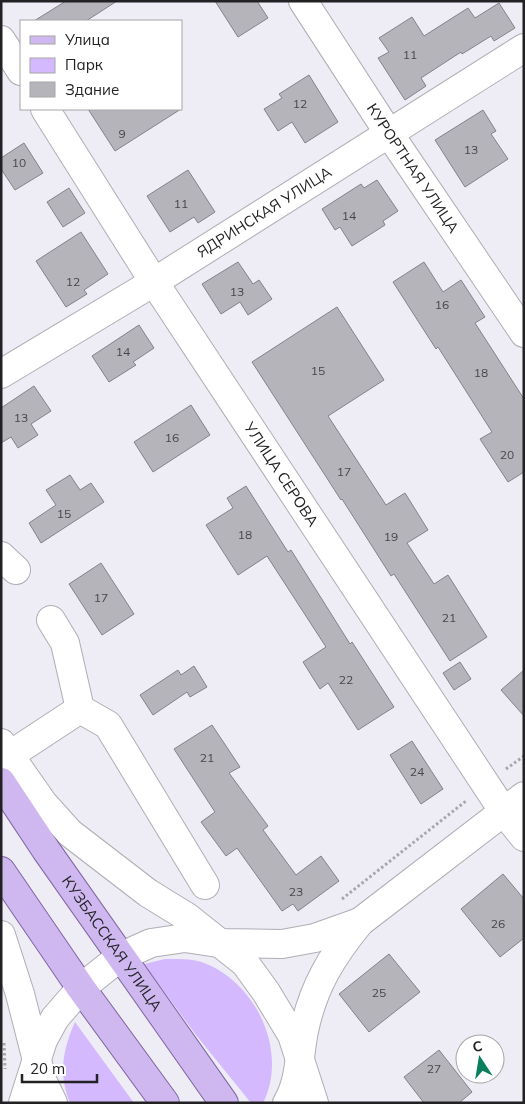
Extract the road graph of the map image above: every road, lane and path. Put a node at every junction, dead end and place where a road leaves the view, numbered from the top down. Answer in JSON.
{"nodes":[{"id":1,"x":303,"y":1,"type":"edge"},
{"id":2,"x":1,"y":40,"type":"edge"},
{"id":3,"x":524,"y":48,"type":"edge"},
{"id":4,"x":20,"y":69,"type":"edge"},
{"id":5,"x":46,"y":110,"type":"edge"},
{"id":6,"x":388,"y":132,"type":"junction"},
{"id":7,"x":154,"y":282,"type":"junction"},
{"id":8,"x":524,"y":333,"type":"edge"},
{"id":9,"x":1,"y":374,"type":"edge"},
{"id":10,"x":51,"y":620,"type":"dead end"},
{"id":11,"x":80,"y":709,"type":"junction"},
{"id":12,"x":6,"y":749,"type":"edge"},
{"id":13,"x":524,"y":756,"type":"edge"},
{"id":14,"x":1,"y":782,"type":"edge"},
{"id":15,"x":486,"y":785,"type":"junction"},
{"id":16,"x":514,"y":804,"type":"edge"},
{"id":17,"x":524,"y":837,"type":"edge"},
{"id":18,"x":1,"y":870,"type":"edge"},
{"id":19,"x":205,"y":885,"type":"dead end"},
{"id":20,"x":335,"y":905,"type":"dead end"},
{"id":21,"x":360,"y":922,"type":"junction"},
{"id":22,"x":1,"y":935,"type":"edge"},
{"id":23,"x":218,"y":943,"type":"junction"},
{"id":24,"x":120,"y":957,"type":"junction"},
{"id":25,"x":81,"y":988,"type":"junction"},
{"id":26,"x":4,"y":1039,"type":"dead end"},
{"id":27,"x":300,"y":1061,"type":"junction"},
{"id":28,"x":37,"y":1062,"type":"junction"},
{"id":29,"x":5,"y":1073,"type":"dead end"},
{"id":30,"x":23,"y":1103,"type":"edge"},
{"id":31,"x":53,"y":1103,"type":"edge"},
{"id":32,"x":165,"y":1103,"type":"edge"},
{"id":33,"x":224,"y":1103,"type":"edge"},
{"id":34,"x":287,"y":1103,"type":"edge"},
{"id":35,"x":314,"y":1103,"type":"edge"}],
"edges":[{"from":1,"to":6,"type":"street","name":"КУРОРТНАЯ УЛИЦА"},
{"from":2,"to":4,"type":"street"},
{"from":3,"to":6,"type":"street","name":"ЯДРИНСКАЯ УЛИЦА"},
{"from":5,"to":7,"type":"street","name":"УЛИЦА СЕРОВА"},
{"from":6,"to":7,"type":"street","name":"ЯДРИНСКАЯ УЛИЦА"},
{"from":6,"to":8,"type":"street","name":"КУРОРТНАЯ УЛИЦА"},
{"from":7,"to":9,"type":"street","name":"ЯДРИНСКАЯ УЛИЦА"},
{"from":7,"to":15,"type":"street","name":"УЛИЦА СЕРОВА"},
{"from":10,"to":11,"type":"street"},
{"from":11,"to":12,"type":"street"},
{"from":11,"to":19,"type":"street"},
{"from":12,"to":23,"type":"street"},
{"from":13,"to":15,"type":"path"},
{"from":14,"to":24,"type":"main road","name":"КУЗБАССКАЯ УЛИЦА"},
{"from":15,"to":16,"type":"street","name":"УЛИЦА СЕРОВА"},
{"from":15,"to":20,"type":"path"},
{"from":16,"to":17,"type":"street","name":"УЛИЦА СЕРОВА"},
{"from":16,"to":21,"type":"street"},
{"from":18,"to":25,"type":"main road"},
{"from":21,"to":23,"type":"street"},
{"from":21,"to":27,"type":"street"},
{"from":22,"to":28,"type":"street"},
{"from":23,"to":24,"type":"street"},
{"from":23,"to":27,"type":"street"},
{"from":24,"to":25,"type":"street"},
{"from":24,"to":33,"type":"main road","name":"КУЗБАССКАЯ УЛИЦА"},
{"from":25,"to":28,"type":"street"},
{"from":25,"to":32,"type":"main road"},
{"from":26,"to":29,"type":"path"},
{"from":27,"to":34,"type":"street"},
{"from":27,"to":35,"type":"street"},
{"from":28,"to":30,"type":"street"},
{"from":28,"to":31,"type":"street"}]}
